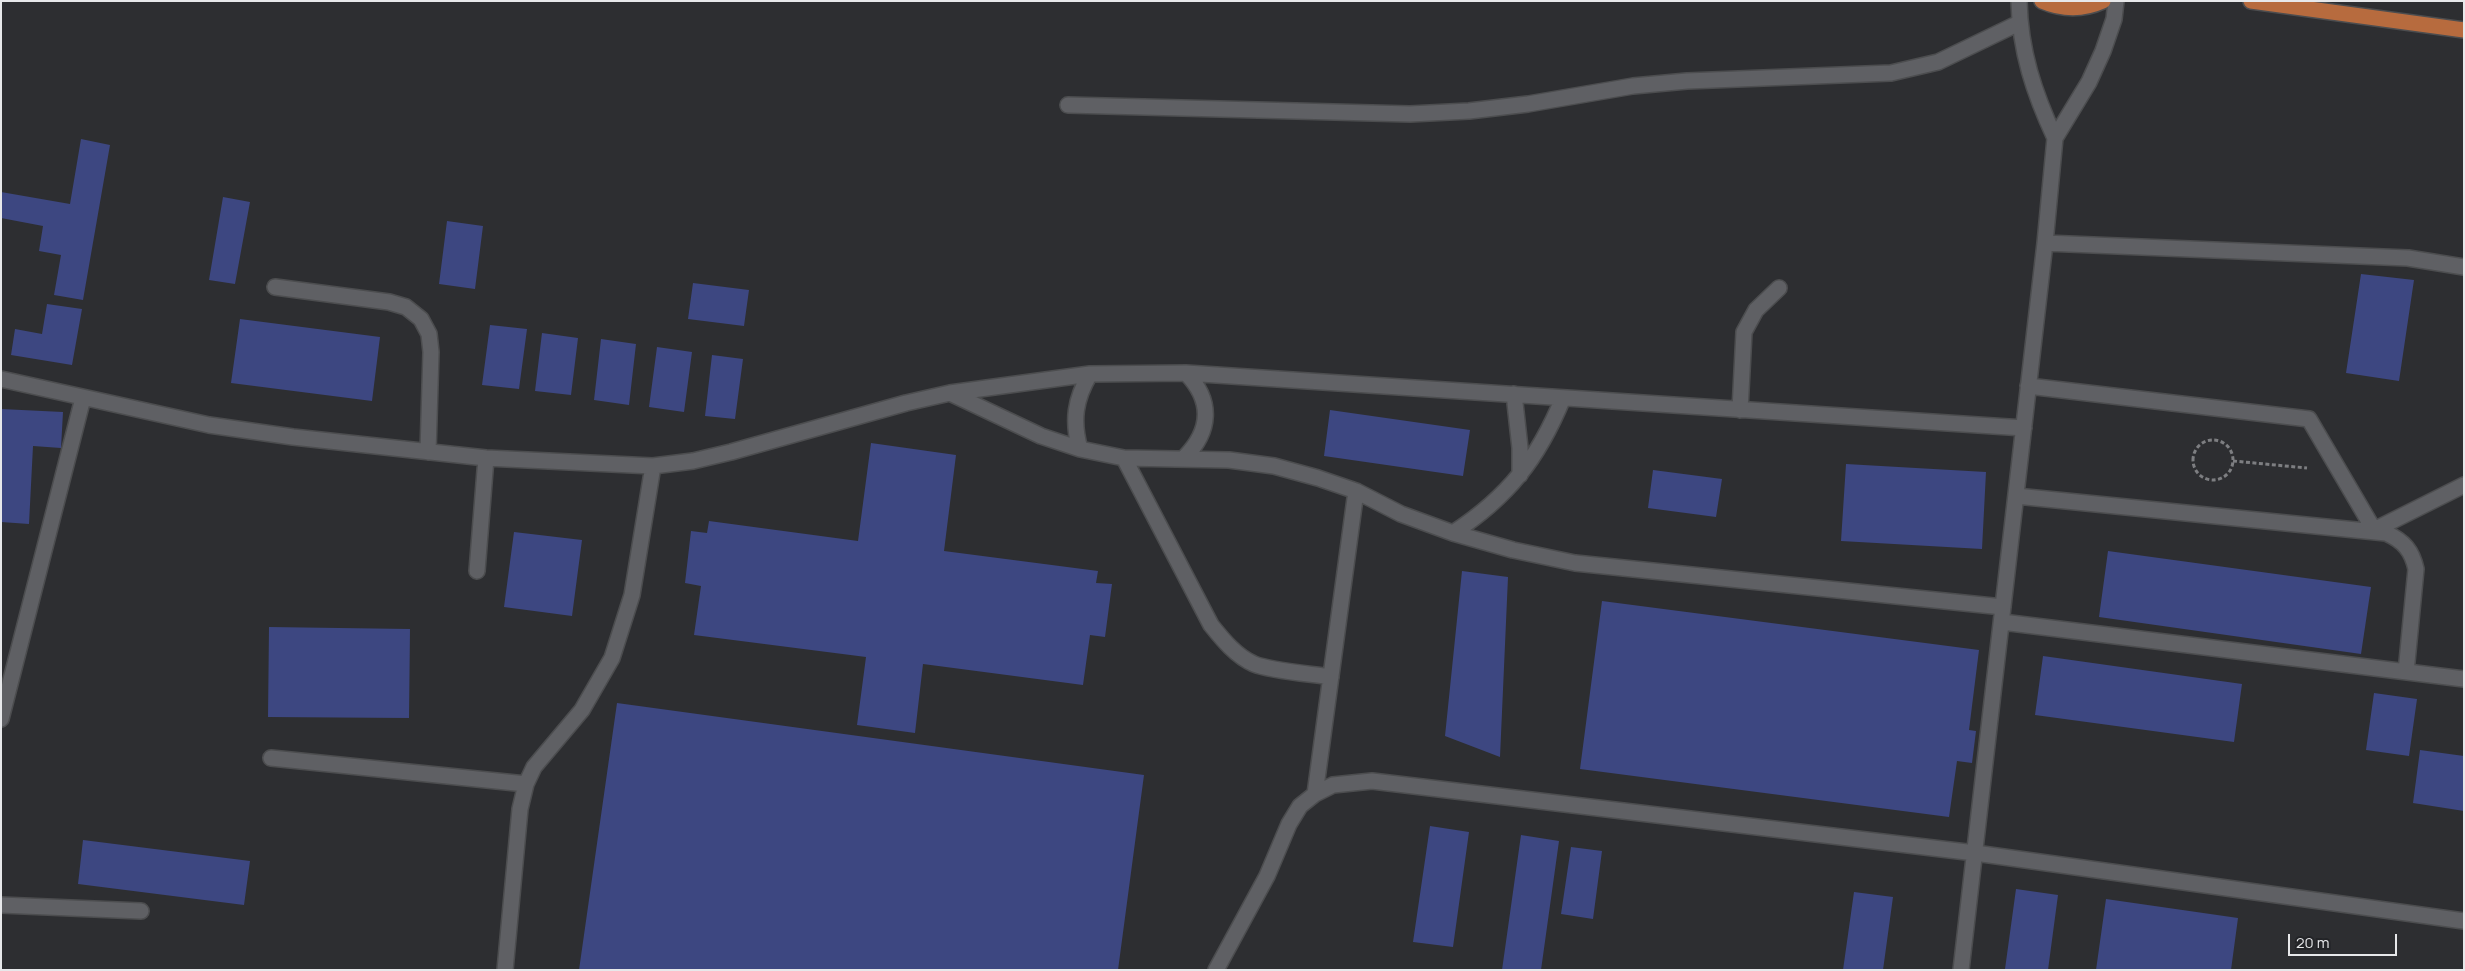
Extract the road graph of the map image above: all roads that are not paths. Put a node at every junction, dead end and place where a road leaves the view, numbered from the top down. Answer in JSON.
{"nodes":[{"id":1,"x":2019,"y":1,"type":"edge"},
{"id":2,"x":2042,"y":1,"type":"edge"},
{"id":3,"x":2103,"y":1,"type":"edge"},
{"id":4,"x":2116,"y":1,"type":"edge"},
{"id":5,"x":2251,"y":1,"type":"edge"},
{"id":6,"x":2019,"y":24,"type":"junction"},
{"id":7,"x":2464,"y":30,"type":"edge"},
{"id":8,"x":1068,"y":105,"type":"dead end"},
{"id":9,"x":2055,"y":138,"type":"junction"},
{"id":10,"x":2045,"y":243,"type":"junction"},
{"id":11,"x":2464,"y":267,"type":"edge"},
{"id":12,"x":275,"y":287,"type":"dead end"},
{"id":13,"x":1779,"y":288,"type":"dead end"},
{"id":14,"x":1186,"y":373,"type":"junction"},
{"id":15,"x":1090,"y":374,"type":"junction"},
{"id":16,"x":1,"y":379,"type":"edge"},
{"id":17,"x":2028,"y":386,"type":"junction"},
{"id":18,"x":950,"y":393,"type":"junction"},
{"id":19,"x":1514,"y":394,"type":"junction"},
{"id":20,"x":83,"y":398,"type":"junction"},
{"id":21,"x":1563,"y":398,"type":"junction"},
{"id":22,"x":1740,"y":410,"type":"junction"},
{"id":23,"x":2024,"y":428,"type":"junction"},
{"id":24,"x":1080,"y":449,"type":"junction"},
{"id":25,"x":428,"y":452,"type":"junction"},
{"id":26,"x":486,"y":458,"type":"junction"},
{"id":27,"x":1124,"y":458,"type":"junction"},
{"id":28,"x":1184,"y":458,"type":"junction"},
{"id":29,"x":654,"y":466,"type":"junction"},
{"id":30,"x":1520,"y":475,"type":"junction"},
{"id":31,"x":2464,"y":485,"type":"edge"},
{"id":32,"x":1356,"y":492,"type":"junction"},
{"id":33,"x":2016,"y":496,"type":"junction"},
{"id":34,"x":2374,"y":530,"type":"junction"},
{"id":35,"x":1453,"y":533,"type":"junction"},
{"id":36,"x":477,"y":571,"type":"dead end"},
{"id":37,"x":2002,"y":614,"type":"junction"},
{"id":38,"x":2406,"y":672,"type":"junction"},
{"id":39,"x":1331,"y":677,"type":"junction"},
{"id":40,"x":2464,"y":679,"type":"edge"},
{"id":41,"x":1,"y":719,"type":"edge"},
{"id":42,"x":271,"y":758,"type":"dead end"},
{"id":43,"x":526,"y":784,"type":"junction"},
{"id":44,"x":1315,"y":794,"type":"junction"},
{"id":45,"x":1975,"y":853,"type":"junction"},
{"id":46,"x":1,"y":905,"type":"edge"},
{"id":47,"x":141,"y":911,"type":"dead end"},
{"id":48,"x":2464,"y":921,"type":"edge"},
{"id":49,"x":505,"y":970,"type":"edge"},
{"id":50,"x":1216,"y":970,"type":"edge"},
{"id":51,"x":1961,"y":970,"type":"edge"}],
"edges":[{"from":1,"to":6,"type":"lane"},
{"from":2,"to":3,"type":"main road"},
{"from":4,"to":9,"type":"lane"},
{"from":5,"to":7,"type":"main road"},
{"from":6,"to":8,"type":"lane"},
{"from":6,"to":9,"type":"lane"},
{"from":9,"to":10,"type":"lane"},
{"from":10,"to":11,"type":"lane"},
{"from":10,"to":17,"type":"lane"},
{"from":12,"to":25,"type":"lane"},
{"from":13,"to":22,"type":"lane"},
{"from":14,"to":15,"type":"lane"},
{"from":14,"to":19,"type":"lane"},
{"from":14,"to":28,"type":"lane"},
{"from":15,"to":18,"type":"lane"},
{"from":15,"to":24,"type":"lane"},
{"from":16,"to":20,"type":"lane"},
{"from":17,"to":23,"type":"lane"},
{"from":17,"to":34,"type":"lane"},
{"from":18,"to":24,"type":"lane"},
{"from":18,"to":29,"type":"lane"},
{"from":19,"to":21,"type":"lane"},
{"from":19,"to":30,"type":"lane"},
{"from":20,"to":25,"type":"lane"},
{"from":20,"to":41,"type":"lane"},
{"from":21,"to":22,"type":"lane"},
{"from":21,"to":30,"type":"lane"},
{"from":22,"to":23,"type":"lane"},
{"from":23,"to":33,"type":"lane"},
{"from":24,"to":27,"type":"lane"},
{"from":25,"to":26,"type":"lane"},
{"from":26,"to":29,"type":"lane"},
{"from":26,"to":36,"type":"lane"},
{"from":27,"to":28,"type":"lane"},
{"from":27,"to":39,"type":"lane"},
{"from":28,"to":32,"type":"lane"},
{"from":29,"to":43,"type":"lane"},
{"from":30,"to":35,"type":"lane"},
{"from":31,"to":34,"type":"lane"},
{"from":32,"to":35,"type":"lane"},
{"from":32,"to":39,"type":"lane"},
{"from":33,"to":34,"type":"lane"},
{"from":33,"to":37,"type":"lane"},
{"from":34,"to":38,"type":"lane"},
{"from":35,"to":37,"type":"lane"},
{"from":37,"to":38,"type":"lane"},
{"from":37,"to":45,"type":"lane"},
{"from":38,"to":40,"type":"lane"},
{"from":39,"to":44,"type":"lane"},
{"from":42,"to":43,"type":"lane"},
{"from":43,"to":49,"type":"lane"},
{"from":44,"to":45,"type":"lane"},
{"from":44,"to":50,"type":"lane"},
{"from":45,"to":48,"type":"lane"},
{"from":45,"to":51,"type":"lane"},
{"from":46,"to":47,"type":"lane"}]}
